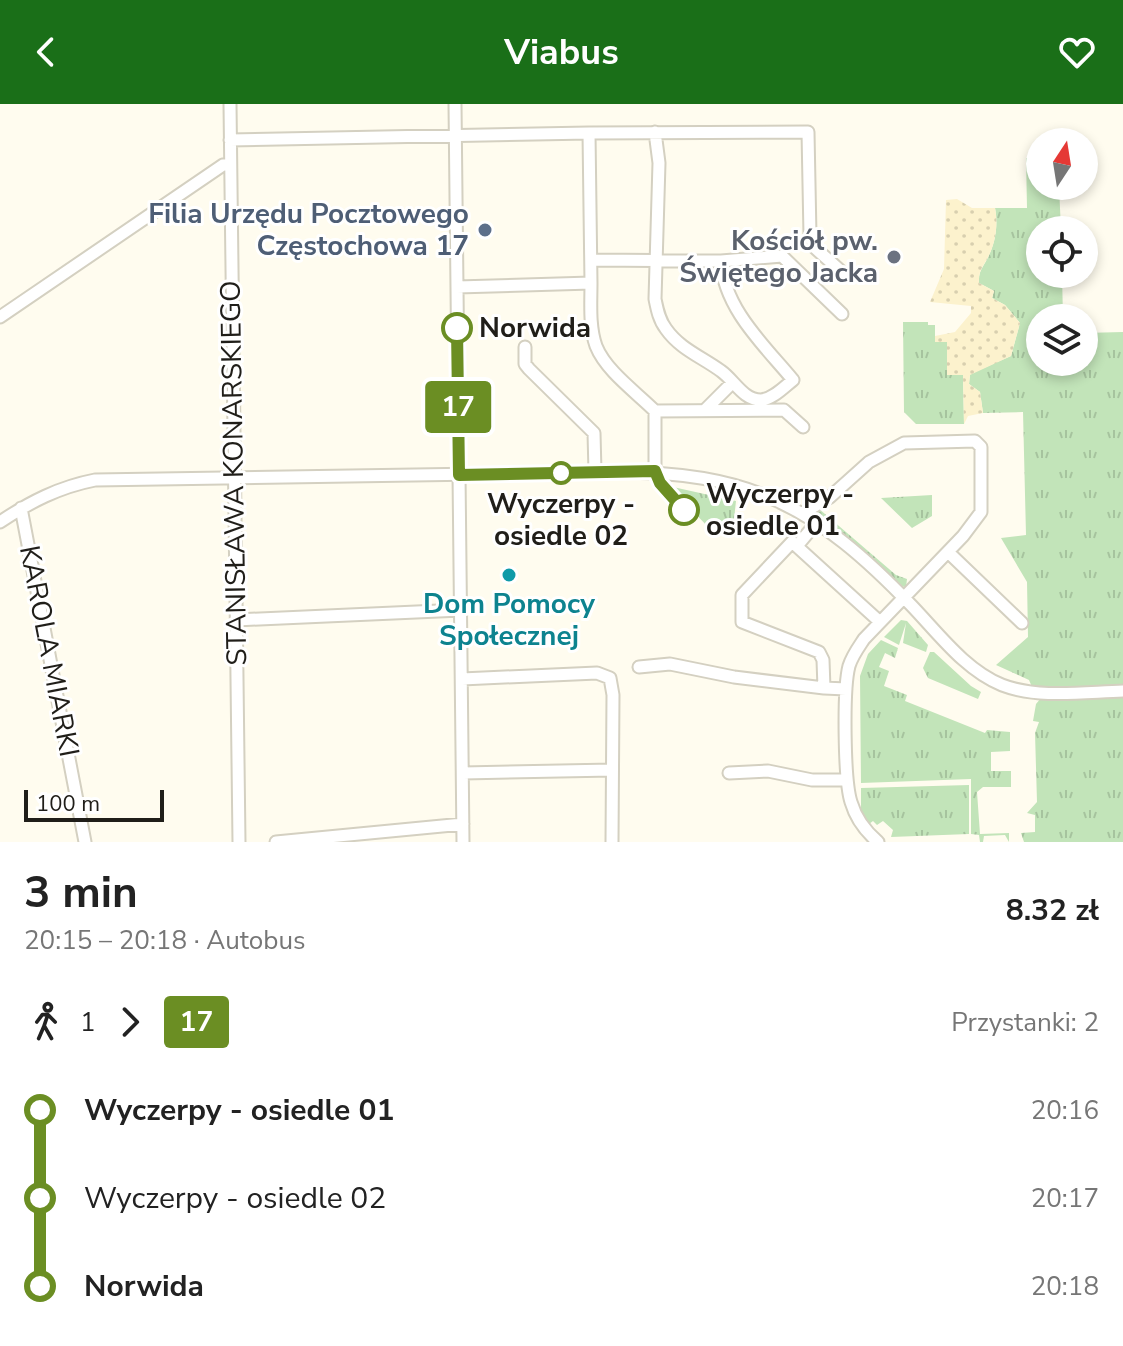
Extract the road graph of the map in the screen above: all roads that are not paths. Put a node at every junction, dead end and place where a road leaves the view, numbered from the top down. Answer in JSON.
{"nodes":[{"id":1,"x":230,"y":104,"type":"edge"},
{"id":2,"x":455,"y":104,"type":"edge"},
{"id":3,"x":655,"y":132,"type":"junction"},
{"id":4,"x":589,"y":133,"type":"junction"},
{"id":5,"x":455,"y":136,"type":"junction"},
{"id":6,"x":230,"y":140,"type":"junction"},
{"id":7,"x":230,"y":164,"type":"junction"},
{"id":8,"x":591,"y":260,"type":"junction"},
{"id":9,"x":655,"y":261,"type":"junction"},
{"id":10,"x":721,"y":261,"type":"junction"},
{"id":11,"x":842,"y":272,"type":"dead end"},
{"id":12,"x":591,"y":283,"type":"junction"},
{"id":13,"x":457,"y":287,"type":"junction"},
{"id":14,"x":842,"y":314,"type":"dead end"},
{"id":15,"x":0,"y":317,"type":"edge"},
{"id":16,"x":525,"y":347,"type":"dead end"},
{"id":17,"x":732,"y":383,"type":"junction"},
{"id":18,"x":705,"y":410,"type":"junction"},
{"id":19,"x":655,"y":411,"type":"junction"},
{"id":20,"x":803,"y":427,"type":"dead end"},
{"id":21,"x":655,"y":471,"type":"junction"},
{"id":22,"x":595,"y":472,"type":"junction"},
{"id":23,"x":459,"y":475,"type":"junction"},
{"id":24,"x":234,"y":477,"type":"junction"},
{"id":25,"x":21,"y":508,"type":"junction"},
{"id":26,"x":803,"y":513,"type":"junction"},
{"id":27,"x":0,"y":522,"type":"edge"},
{"id":28,"x":817,"y":522,"type":"junction"},
{"id":29,"x":797,"y":546,"type":"junction"},
{"id":30,"x":948,"y":552,"type":"junction"},
{"id":31,"x":904,"y":598,"type":"junction"},
{"id":32,"x":461,"y":610,"type":"junction"},
{"id":33,"x":236,"y":620,"type":"junction"},
{"id":34,"x":880,"y":622,"type":"junction"},
{"id":35,"x":1022,"y":623,"type":"dead end"},
{"id":36,"x":639,"y":667,"type":"dead end"},
{"id":37,"x":462,"y":679,"type":"junction"},
{"id":38,"x":824,"y":688,"type":"junction"},
{"id":39,"x":846,"y":689,"type":"junction"},
{"id":40,"x":1123,"y":691,"type":"edge"},
{"id":41,"x":612,"y":770,"type":"junction"},
{"id":42,"x":463,"y":773,"type":"junction"},
{"id":43,"x":729,"y":773,"type":"dead end"},
{"id":44,"x":847,"y":780,"type":"junction"},
{"id":45,"x":463,"y":824,"type":"junction"},
{"id":46,"x":85,"y":842,"type":"edge"},
{"id":47,"x":239,"y":842,"type":"edge"},
{"id":48,"x":276,"y":842,"type":"edge"},
{"id":49,"x":463,"y":842,"type":"edge"},
{"id":50,"x":612,"y":842,"type":"edge"},
{"id":51,"x":878,"y":842,"type":"edge"}],
"edges":[{"from":1,"to":6,"type":"street","name":"STANISŁAWA KONARSKIEGO"},
{"from":2,"to":5,"type":"street"},
{"from":3,"to":4,"type":"street"},
{"from":3,"to":9,"type":"street"},
{"from":3,"to":11,"type":"street"},
{"from":4,"to":5,"type":"street"},
{"from":4,"to":8,"type":"street"},
{"from":5,"to":6,"type":"street"},
{"from":5,"to":13,"type":"street"},
{"from":6,"to":7,"type":"street","name":"STANISŁAWA KONARSKIEGO"},
{"from":7,"to":15,"type":"street"},
{"from":7,"to":24,"type":"street","name":"STANISŁAWA KONARSKIEGO"},
{"from":8,"to":9,"type":"street"},
{"from":8,"to":12,"type":"street"},
{"from":9,"to":10,"type":"street"},
{"from":9,"to":17,"type":"street"},
{"from":10,"to":14,"type":"street"},
{"from":10,"to":17,"type":"street"},
{"from":12,"to":13,"type":"street"},
{"from":12,"to":19,"type":"street"},
{"from":13,"to":23,"type":"street"},
{"from":16,"to":22,"type":"street"},
{"from":17,"to":18,"type":"street"},
{"from":18,"to":19,"type":"street"},
{"from":18,"to":20,"type":"street"},
{"from":19,"to":21,"type":"street"},
{"from":21,"to":22,"type":"street"},
{"from":21,"to":26,"type":"street"},
{"from":22,"to":23,"type":"street"},
{"from":23,"to":24,"type":"street"},
{"from":23,"to":32,"type":"street"},
{"from":24,"to":25,"type":"street"},
{"from":24,"to":33,"type":"street","name":"STANISŁAWA KONARSKIEGO"},
{"from":25,"to":27,"type":"street"},
{"from":25,"to":46,"type":"street","name":"KAROLA MIARKI"},
{"from":26,"to":28,"type":"street"},
{"from":26,"to":30,"type":"street"},
{"from":28,"to":29,"type":"street"},
{"from":28,"to":31,"type":"street"},
{"from":29,"to":34,"type":"street"},
{"from":29,"to":38,"type":"street"},
{"from":30,"to":31,"type":"street"},
{"from":30,"to":35,"type":"street"},
{"from":31,"to":34,"type":"street"},
{"from":31,"to":40,"type":"street"},
{"from":32,"to":33,"type":"street"},
{"from":32,"to":37,"type":"street"},
{"from":33,"to":47,"type":"street","name":"STANISŁAWA KONARSKIEGO"},
{"from":34,"to":39,"type":"street"},
{"from":36,"to":38,"type":"street"},
{"from":37,"to":41,"type":"street"},
{"from":37,"to":42,"type":"street"},
{"from":38,"to":39,"type":"street"},
{"from":39,"to":44,"type":"street"},
{"from":41,"to":42,"type":"street"},
{"from":41,"to":50,"type":"street"},
{"from":42,"to":45,"type":"street"},
{"from":43,"to":44,"type":"street"},
{"from":44,"to":51,"type":"street"},
{"from":45,"to":48,"type":"street"},
{"from":45,"to":49,"type":"street"}]}
